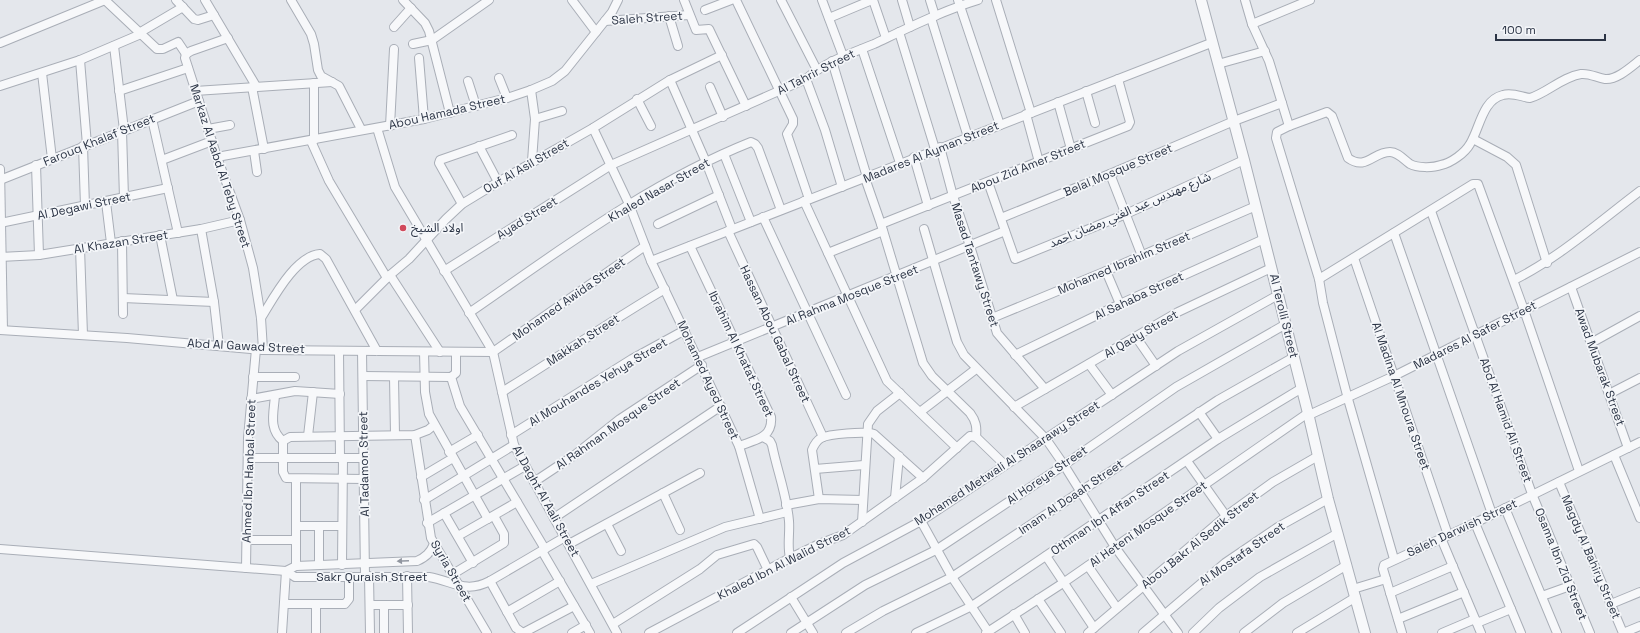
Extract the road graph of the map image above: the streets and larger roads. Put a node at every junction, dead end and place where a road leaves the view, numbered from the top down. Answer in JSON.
{"nodes":[{"id":1,"x":105,"y":0,"type":"edge"},
{"id":2,"x":176,"y":0,"type":"edge"},
{"id":3,"x":205,"y":0,"type":"edge"},
{"id":4,"x":291,"y":0,"type":"edge"},
{"id":5,"x":404,"y":0,"type":"edge"},
{"id":6,"x":572,"y":0,"type":"edge"},
{"id":7,"x":618,"y":0,"type":"edge"},
{"id":8,"x":684,"y":0,"type":"edge"},
{"id":9,"x":731,"y":0,"type":"edge"},
{"id":10,"x":736,"y":0,"type":"edge"},
{"id":11,"x":781,"y":0,"type":"edge"},
{"id":12,"x":822,"y":0,"type":"edge"},
{"id":13,"x":873,"y":0,"type":"edge"},
{"id":14,"x":902,"y":0,"type":"edge"},
{"id":15,"x":930,"y":0,"type":"edge"},
{"id":16,"x":978,"y":0,"type":"edge"},
{"id":17,"x":996,"y":0,"type":"edge"},
{"id":18,"x":1201,"y":0,"type":"edge"},
{"id":19,"x":1245,"y":0,"type":"edge"},
{"id":20,"x":1310,"y":0,"type":"edge"},
{"id":21,"x":485,"y":1,"type":"edge"},
{"id":22,"x":959,"y":3,"type":"edge"},
{"id":23,"x":183,"y":7,"type":"junction"},
{"id":24,"x":411,"y":8,"type":"junction"},
{"id":25,"x":705,"y":10,"type":"dead end"},
{"id":26,"x":214,"y":15,"type":"junction"},
{"id":27,"x":690,"y":15,"type":"junction"},
{"id":28,"x":669,"y":16,"type":"junction"},
{"id":29,"x":933,"y":17,"type":"junction"},
{"id":30,"x":829,"y":18,"type":"junction"},
{"id":31,"x":605,"y":20,"type":"junction"},
{"id":32,"x":1252,"y":24,"type":"junction"},
{"id":33,"x":394,"y":27,"type":"dead end"},
{"id":34,"x":910,"y":27,"type":"junction"},
{"id":35,"x":596,"y":32,"type":"junction"},
{"id":36,"x":899,"y":32,"type":"junction"},
{"id":37,"x":140,"y":34,"type":"junction"},
{"id":38,"x":228,"y":38,"type":"junction"},
{"id":39,"x":886,"y":38,"type":"junction"},
{"id":40,"x":432,"y":40,"type":"junction"},
{"id":41,"x":1211,"y":42,"type":"junction"},
{"id":42,"x":0,"y":43,"type":"edge"},
{"id":43,"x":413,"y":44,"type":"dead end"},
{"id":44,"x":114,"y":46,"type":"junction"},
{"id":45,"x":678,"y":46,"type":"dead end"},
{"id":46,"x":394,"y":49,"type":"dead end"},
{"id":47,"x":862,"y":49,"type":"junction"},
{"id":48,"x":1264,"y":51,"type":"junction"},
{"id":49,"x":186,"y":54,"type":"junction"},
{"id":50,"x":722,"y":55,"type":"junction"},
{"id":51,"x":843,"y":56,"type":"junction"},
{"id":52,"x":419,"y":58,"type":"dead end"},
{"id":53,"x":80,"y":60,"type":"junction"},
{"id":54,"x":1640,"y":60,"type":"edge"},
{"id":55,"x":832,"y":62,"type":"junction"},
{"id":56,"x":1218,"y":64,"type":"junction"},
{"id":57,"x":188,"y":68,"type":"junction"},
{"id":58,"x":817,"y":70,"type":"junction"},
{"id":59,"x":42,"y":73,"type":"junction"},
{"id":60,"x":499,"y":78,"type":"dead end"},
{"id":61,"x":806,"y":79,"type":"junction"},
{"id":62,"x":1118,"y":79,"type":"junction"},
{"id":63,"x":670,"y":80,"type":"junction"},
{"id":64,"x":334,"y":81,"type":"junction"},
{"id":65,"x":468,"y":81,"type":"dead end"},
{"id":66,"x":314,"y":83,"type":"junction"},
{"id":67,"x":0,"y":86,"type":"edge"},
{"id":68,"x":254,"y":87,"type":"junction"},
{"id":69,"x":710,"y":87,"type":"dead end"},
{"id":70,"x":196,"y":90,"type":"junction"},
{"id":71,"x":531,"y":90,"type":"junction"},
{"id":72,"x":119,"y":91,"type":"junction"},
{"id":73,"x":1086,"y":91,"type":"junction"},
{"id":74,"x":779,"y":92,"type":"junction"},
{"id":75,"x":506,"y":98,"type":"junction"},
{"id":76,"x":637,"y":99,"type":"junction"},
{"id":77,"x":199,"y":101,"type":"junction"},
{"id":78,"x":1058,"y":102,"type":"junction"},
{"id":79,"x":1282,"y":103,"type":"junction"},
{"id":80,"x":476,"y":106,"type":"junction"},
{"id":81,"x":746,"y":106,"type":"junction"},
{"id":82,"x":562,"y":111,"type":"dead end"},
{"id":83,"x":450,"y":113,"type":"junction"},
{"id":84,"x":1028,"y":114,"type":"junction"},
{"id":85,"x":723,"y":117,"type":"junction"},
{"id":86,"x":152,"y":119,"type":"junction"},
{"id":87,"x":424,"y":119,"type":"junction"},
{"id":88,"x":535,"y":119,"type":"junction"},
{"id":89,"x":1234,"y":121,"type":"junction"},
{"id":90,"x":1095,"y":123,"type":"dead end"},
{"id":91,"x":230,"y":125,"type":"dead end"},
{"id":92,"x":1000,"y":125,"type":"junction"},
{"id":93,"x":390,"y":126,"type":"junction"},
{"id":94,"x":651,"y":126,"type":"dead end"},
{"id":95,"x":1289,"y":126,"type":"junction"},
{"id":96,"x":377,"y":128,"type":"junction"},
{"id":97,"x":593,"y":128,"type":"junction"},
{"id":98,"x":208,"y":129,"type":"junction"},
{"id":99,"x":361,"y":129,"type":"junction"},
{"id":100,"x":123,"y":130,"type":"junction"},
{"id":101,"x":692,"y":130,"type":"junction"},
{"id":102,"x":512,"y":135,"type":"dead end"},
{"id":103,"x":968,"y":137,"type":"junction"},
{"id":104,"x":1473,"y":139,"type":"junction"},
{"id":105,"x":313,"y":140,"type":"junction"},
{"id":106,"x":212,"y":141,"type":"junction"},
{"id":107,"x":85,"y":146,"type":"junction"},
{"id":108,"x":479,"y":146,"type":"junction"},
{"id":109,"x":938,"y":148,"type":"junction"},
{"id":110,"x":264,"y":149,"type":"junction"},
{"id":111,"x":1071,"y":149,"type":"junction"},
{"id":112,"x":254,"y":151,"type":"junction"},
{"id":113,"x":724,"y":154,"type":"junction"},
{"id":114,"x":217,"y":157,"type":"junction"},
{"id":115,"x":914,"y":157,"type":"junction"},
{"id":116,"x":52,"y":159,"type":"junction"},
{"id":117,"x":162,"y":160,"type":"junction"},
{"id":118,"x":1244,"y":160,"type":"junction"},
{"id":119,"x":532,"y":162,"type":"junction"},
{"id":120,"x":706,"y":162,"type":"junction"},
{"id":121,"x":1039,"y":162,"type":"junction"},
{"id":122,"x":900,"y":163,"type":"junction"},
{"id":123,"x":36,"y":165,"type":"junction"},
{"id":124,"x":611,"y":165,"type":"junction"},
{"id":125,"x":0,"y":169,"type":"edge"},
{"id":126,"x":257,"y":172,"type":"dead end"},
{"id":127,"x":1110,"y":174,"type":"junction"},
{"id":128,"x":866,"y":178,"type":"junction"},
{"id":129,"x":0,"y":180,"type":"edge"},
{"id":130,"x":498,"y":182,"type":"junction"},
{"id":131,"x":988,"y":182,"type":"junction"},
{"id":132,"x":842,"y":187,"type":"junction"},
{"id":133,"x":168,"y":188,"type":"junction"},
{"id":134,"x":1640,"y":191,"type":"edge"},
{"id":135,"x":719,"y":196,"type":"junction"},
{"id":136,"x":953,"y":196,"type":"junction"},
{"id":137,"x":124,"y":198,"type":"junction"},
{"id":138,"x":806,"y":200,"type":"junction"},
{"id":139,"x":106,"y":202,"type":"junction"},
{"id":140,"x":462,"y":204,"type":"junction"},
{"id":141,"x":628,"y":204,"type":"junction"},
{"id":142,"x":85,"y":206,"type":"junction"},
{"id":143,"x":928,"y":206,"type":"junction"},
{"id":144,"x":1256,"y":206,"type":"junction"},
{"id":145,"x":781,"y":210,"type":"junction"},
{"id":146,"x":1431,"y":210,"type":"junction"},
{"id":147,"x":1126,"y":214,"type":"junction"},
{"id":148,"x":36,"y":216,"type":"junction"},
{"id":149,"x":763,"y":217,"type":"junction"},
{"id":150,"x":1001,"y":218,"type":"junction"},
{"id":151,"x":240,"y":220,"type":"junction"},
{"id":152,"x":751,"y":222,"type":"junction"},
{"id":153,"x":1,"y":223,"type":"edge"},
{"id":154,"x":658,"y":224,"type":"dead end"},
{"id":155,"x":882,"y":227,"type":"junction"},
{"id":156,"x":924,"y":228,"type":"dead end"},
{"id":157,"x":201,"y":229,"type":"junction"},
{"id":158,"x":730,"y":230,"type":"junction"},
{"id":159,"x":1005,"y":231,"type":"junction"},
{"id":160,"x":178,"y":233,"type":"junction"},
{"id":161,"x":1394,"y":233,"type":"junction"},
{"id":162,"x":160,"y":235,"type":"junction"},
{"id":163,"x":1264,"y":239,"type":"junction"},
{"id":164,"x":122,"y":241,"type":"junction"},
{"id":165,"x":426,"y":241,"type":"junction"},
{"id":166,"x":111,"y":243,"type":"junction"},
{"id":167,"x":645,"y":246,"type":"junction"},
{"id":168,"x":690,"y":246,"type":"junction"},
{"id":169,"x":970,"y":246,"type":"junction"},
{"id":170,"x":80,"y":248,"type":"junction"},
{"id":171,"x":1640,"y":252,"type":"edge"},
{"id":172,"x":828,"y":253,"type":"junction"},
{"id":173,"x":39,"y":255,"type":"junction"},
{"id":174,"x":1142,"y":256,"type":"junction"},
{"id":175,"x":1,"y":257,"type":"edge"},
{"id":176,"x":1354,"y":258,"type":"junction"},
{"id":177,"x":651,"y":261,"type":"junction"},
{"id":178,"x":933,"y":261,"type":"junction"},
{"id":179,"x":1547,"y":263,"type":"junction"},
{"id":180,"x":1271,"y":268,"type":"junction"},
{"id":181,"x":444,"y":271,"type":"junction"},
{"id":182,"x":1106,"y":271,"type":"junction"},
{"id":183,"x":388,"y":276,"type":"junction"},
{"id":184,"x":897,"y":276,"type":"junction"},
{"id":185,"x":1319,"y":278,"type":"junction"},
{"id":186,"x":1514,"y":280,"type":"junction"},
{"id":187,"x":1571,"y":287,"type":"junction"},
{"id":188,"x":665,"y":289,"type":"junction"},
{"id":189,"x":1278,"y":295,"type":"junction"},
{"id":190,"x":848,"y":296,"type":"junction"},
{"id":191,"x":123,"y":298,"type":"junction"},
{"id":192,"x":173,"y":300,"type":"junction"},
{"id":193,"x":214,"y":302,"type":"junction"},
{"id":194,"x":1120,"y":304,"type":"junction"},
{"id":195,"x":355,"y":310,"type":"junction"},
{"id":196,"x":1524,"y":310,"type":"junction"},
{"id":197,"x":469,"y":313,"type":"junction"},
{"id":198,"x":808,"y":313,"type":"junction"},
{"id":199,"x":123,"y":314,"type":"dead end"},
{"id":200,"x":1640,"y":316,"type":"edge"},
{"id":201,"x":261,"y":318,"type":"junction"},
{"id":202,"x":992,"y":318,"type":"junction"},
{"id":203,"x":1286,"y":324,"type":"junction"},
{"id":204,"x":772,"y":327,"type":"junction"},
{"id":205,"x":2,"y":330,"type":"edge"},
{"id":206,"x":684,"y":330,"type":"junction"},
{"id":207,"x":83,"y":335,"type":"junction"},
{"id":208,"x":1475,"y":335,"type":"junction"},
{"id":209,"x":1136,"y":337,"type":"junction"},
{"id":210,"x":736,"y":342,"type":"junction"},
{"id":211,"x":1591,"y":343,"type":"junction"},
{"id":212,"x":219,"y":346,"type":"junction"},
{"id":213,"x":259,"y":349,"type":"junction"},
{"id":214,"x":339,"y":351,"type":"junction"},
{"id":215,"x":362,"y":351,"type":"junction"},
{"id":216,"x":377,"y":351,"type":"junction"},
{"id":217,"x":424,"y":352,"type":"junction"},
{"id":218,"x":440,"y":352,"type":"junction"},
{"id":219,"x":456,"y":352,"type":"junction"},
{"id":220,"x":493,"y":352,"type":"junction"},
{"id":221,"x":1437,"y":354,"type":"junction"},
{"id":222,"x":1015,"y":355,"type":"junction"},
{"id":223,"x":1294,"y":357,"type":"junction"},
{"id":224,"x":700,"y":361,"type":"junction"},
{"id":225,"x":1089,"y":364,"type":"junction"},
{"id":226,"x":1156,"y":366,"type":"junction"},
{"id":227,"x":976,"y":369,"type":"junction"},
{"id":228,"x":363,"y":376,"type":"junction"},
{"id":229,"x":394,"y":376,"type":"junction"},
{"id":230,"x":1394,"y":376,"type":"junction"},
{"id":231,"x":253,"y":377,"type":"junction"},
{"id":232,"x":295,"y":377,"type":"dead end"},
{"id":233,"x":425,"y":377,"type":"junction"},
{"id":234,"x":451,"y":377,"type":"junction"},
{"id":235,"x":1640,"y":378,"type":"edge"},
{"id":236,"x":1302,"y":388,"type":"junction"},
{"id":237,"x":947,"y":390,"type":"junction"},
{"id":238,"x":1045,"y":390,"type":"junction"},
{"id":239,"x":313,"y":392,"type":"junction"},
{"id":240,"x":502,"y":392,"type":"junction"},
{"id":241,"x":340,"y":394,"type":"junction"},
{"id":242,"x":900,"y":394,"type":"junction"},
{"id":243,"x":1609,"y":394,"type":"junction"},
{"id":244,"x":275,"y":395,"type":"junction"},
{"id":245,"x":846,"y":395,"type":"dead end"},
{"id":246,"x":1112,"y":395,"type":"junction"},
{"id":247,"x":251,"y":399,"type":"junction"},
{"id":248,"x":1348,"y":399,"type":"junction"},
{"id":249,"x":721,"y":406,"type":"junction"},
{"id":250,"x":1014,"y":407,"type":"junction"},
{"id":251,"x":920,"y":412,"type":"junction"},
{"id":252,"x":1199,"y":412,"type":"junction"},
{"id":253,"x":1309,"y":414,"type":"junction"},
{"id":254,"x":434,"y":425,"type":"junction"},
{"id":255,"x":866,"y":433,"type":"junction"},
{"id":256,"x":395,"y":435,"type":"junction"},
{"id":257,"x":415,"y":435,"type":"junction"},
{"id":258,"x":478,"y":435,"type":"junction"},
{"id":259,"x":511,"y":435,"type":"junction"},
{"id":260,"x":308,"y":436,"type":"junction"},
{"id":261,"x":340,"y":436,"type":"junction"},
{"id":262,"x":363,"y":436,"type":"junction"},
{"id":263,"x":763,"y":437,"type":"junction"},
{"id":264,"x":823,"y":437,"type":"junction"},
{"id":265,"x":976,"y":437,"type":"junction"},
{"id":266,"x":1046,"y":439,"type":"junction"},
{"id":267,"x":1218,"y":439,"type":"junction"},
{"id":268,"x":283,"y":441,"type":"junction"},
{"id":269,"x":1640,"y":442,"type":"edge"},
{"id":270,"x":514,"y":445,"type":"junction"},
{"id":271,"x":739,"y":446,"type":"junction"},
{"id":272,"x":957,"y":448,"type":"junction"},
{"id":273,"x":1628,"y":448,"type":"junction"},
{"id":274,"x":451,"y":455,"type":"junction"},
{"id":275,"x":1614,"y":455,"type":"junction"},
{"id":276,"x":899,"y":456,"type":"junction"},
{"id":277,"x":1318,"y":456,"type":"junction"},
{"id":278,"x":248,"y":458,"type":"junction"},
{"id":279,"x":283,"y":458,"type":"junction"},
{"id":280,"x":341,"y":458,"type":"junction"},
{"id":281,"x":364,"y":458,"type":"junction"},
{"id":282,"x":492,"y":459,"type":"junction"},
{"id":283,"x":1187,"y":461,"type":"junction"},
{"id":284,"x":864,"y":465,"type":"junction"},
{"id":285,"x":1005,"y":465,"type":"junction"},
{"id":286,"x":1064,"y":465,"type":"junction"},
{"id":287,"x":525,"y":466,"type":"junction"},
{"id":288,"x":815,"y":469,"type":"junction"},
{"id":289,"x":1579,"y":472,"type":"junction"},
{"id":290,"x":700,"y":473,"type":"dead end"},
{"id":291,"x":463,"y":476,"type":"junction"},
{"id":292,"x":421,"y":477,"type":"junction"},
{"id":293,"x":923,"y":478,"type":"junction"},
{"id":294,"x":296,"y":479,"type":"junction"},
{"id":295,"x":343,"y":479,"type":"junction"},
{"id":296,"x":364,"y":479,"type":"junction"},
{"id":297,"x":503,"y":479,"type":"junction"},
{"id":298,"x":534,"y":482,"type":"junction"},
{"id":299,"x":1559,"y":482,"type":"junction"},
{"id":300,"x":1204,"y":485,"type":"junction"},
{"id":301,"x":1080,"y":491,"type":"junction"},
{"id":302,"x":662,"y":493,"type":"junction"},
{"id":303,"x":1532,"y":494,"type":"junction"},
{"id":304,"x":474,"y":496,"type":"junction"},
{"id":305,"x":895,"y":498,"type":"junction"},
{"id":306,"x":819,"y":499,"type":"junction"},
{"id":307,"x":1328,"y":499,"type":"junction"},
{"id":308,"x":424,"y":500,"type":"junction"},
{"id":309,"x":863,"y":500,"type":"junction"},
{"id":310,"x":517,"y":502,"type":"junction"},
{"id":311,"x":787,"y":508,"type":"junction"},
{"id":312,"x":1505,"y":508,"type":"junction"},
{"id":313,"x":444,"y":513,"type":"junction"},
{"id":314,"x":1492,"y":514,"type":"junction"},
{"id":315,"x":1226,"y":516,"type":"junction"},
{"id":316,"x":491,"y":517,"type":"junction"},
{"id":317,"x":554,"y":518,"type":"junction"},
{"id":318,"x":760,"y":518,"type":"junction"},
{"id":319,"x":1640,"y":518,"type":"edge"},
{"id":320,"x":921,"y":521,"type":"junction"},
{"id":321,"x":1098,"y":521,"type":"junction"},
{"id":322,"x":862,"y":522,"type":"junction"},
{"id":323,"x":427,"y":523,"type":"junction"},
{"id":324,"x":1475,"y":523,"type":"junction"},
{"id":325,"x":607,"y":524,"type":"junction"},
{"id":326,"x":296,"y":526,"type":"junction"},
{"id":327,"x":320,"y":526,"type":"junction"},
{"id":328,"x":342,"y":526,"type":"junction"},
{"id":329,"x":680,"y":530,"type":"dead end"},
{"id":330,"x":1338,"y":533,"type":"junction"},
{"id":331,"x":458,"y":536,"type":"junction"},
{"id":332,"x":1445,"y":536,"type":"junction"},
{"id":333,"x":246,"y":540,"type":"junction"},
{"id":334,"x":296,"y":540,"type":"junction"},
{"id":335,"x":567,"y":541,"type":"junction"},
{"id":336,"x":434,"y":544,"type":"junction"},
{"id":337,"x":1114,"y":547,"type":"junction"},
{"id":338,"x":0,"y":548,"type":"edge"},
{"id":339,"x":544,"y":550,"type":"junction"},
{"id":340,"x":936,"y":550,"type":"junction"},
{"id":341,"x":621,"y":551,"type":"dead end"},
{"id":342,"x":1046,"y":556,"type":"junction"},
{"id":343,"x":790,"y":558,"type":"junction"},
{"id":344,"x":1394,"y":559,"type":"junction"},
{"id":345,"x":473,"y":562,"type":"junction"},
{"id":346,"x":365,"y":564,"type":"junction"},
{"id":347,"x":319,"y":565,"type":"junction"},
{"id":348,"x":342,"y":565,"type":"junction"},
{"id":349,"x":1347,"y":565,"type":"junction"},
{"id":350,"x":296,"y":566,"type":"junction"},
{"id":351,"x":1088,"y":566,"type":"junction"},
{"id":352,"x":1453,"y":566,"type":"junction"},
{"id":353,"x":246,"y":568,"type":"junction"},
{"id":354,"x":768,"y":570,"type":"junction"},
{"id":355,"x":286,"y":571,"type":"junction"},
{"id":356,"x":453,"y":574,"type":"junction"},
{"id":357,"x":349,"y":576,"type":"junction"},
{"id":358,"x":367,"y":576,"type":"junction"},
{"id":359,"x":407,"y":576,"type":"junction"},
{"id":360,"x":952,"y":577,"type":"junction"},
{"id":361,"x":1386,"y":579,"type":"junction"},
{"id":362,"x":490,"y":581,"type":"junction"},
{"id":363,"x":560,"y":581,"type":"junction"},
{"id":364,"x":1063,"y":582,"type":"junction"},
{"id":365,"x":591,"y":584,"type":"junction"},
{"id":366,"x":1143,"y":586,"type":"junction"},
{"id":367,"x":1570,"y":586,"type":"junction"},
{"id":368,"x":460,"y":587,"type":"junction"},
{"id":369,"x":1464,"y":592,"type":"junction"},
{"id":370,"x":1640,"y":592,"type":"edge"},
{"id":371,"x":1355,"y":593,"type":"junction"},
{"id":372,"x":1390,"y":593,"type":"junction"},
{"id":373,"x":1542,"y":596,"type":"junction"},
{"id":374,"x":791,"y":597,"type":"junction"},
{"id":375,"x":1038,"y":599,"type":"junction"},
{"id":376,"x":284,"y":604,"type":"junction"},
{"id":377,"x":316,"y":604,"type":"junction"},
{"id":378,"x":1611,"y":604,"type":"junction"},
{"id":379,"x":370,"y":605,"type":"junction"},
{"id":380,"x":384,"y":605,"type":"junction"},
{"id":381,"x":408,"y":605,"type":"junction"},
{"id":382,"x":574,"y":606,"type":"junction"},
{"id":383,"x":972,"y":606,"type":"junction"},
{"id":384,"x":1117,"y":608,"type":"junction"},
{"id":385,"x":1511,"y":609,"type":"junction"},
{"id":386,"x":507,"y":612,"type":"junction"},
{"id":387,"x":1014,"y":614,"type":"junction"},
{"id":388,"x":1164,"y":615,"type":"junction"},
{"id":389,"x":1398,"y":619,"type":"junction"},
{"id":390,"x":1476,"y":621,"type":"junction"},
{"id":391,"x":807,"y":623,"type":"junction"},
{"id":392,"x":613,"y":624,"type":"junction"},
{"id":393,"x":586,"y":625,"type":"junction"},
{"id":394,"x":1640,"y":626,"type":"edge"},
{"id":395,"x":538,"y":630,"type":"edge"},
{"id":396,"x":1091,"y":630,"type":"edge"},
{"id":397,"x":988,"y":632,"type":"edge"},
{"id":398,"x":282,"y":633,"type":"edge"},
{"id":399,"x":316,"y":633,"type":"edge"},
{"id":400,"x":370,"y":633,"type":"edge"},
{"id":401,"x":384,"y":633,"type":"edge"},
{"id":402,"x":408,"y":633,"type":"edge"},
{"id":403,"x":487,"y":633,"type":"edge"},
{"id":404,"x":572,"y":633,"type":"edge"},
{"id":405,"x":590,"y":633,"type":"edge"},
{"id":406,"x":617,"y":633,"type":"edge"},
{"id":407,"x":649,"y":633,"type":"edge"},
{"id":408,"x":737,"y":633,"type":"edge"},
{"id":409,"x":791,"y":633,"type":"edge"},
{"id":410,"x":813,"y":633,"type":"edge"},
{"id":411,"x":846,"y":633,"type":"edge"},
{"id":412,"x":916,"y":633,"type":"edge"},
{"id":413,"x":1025,"y":633,"type":"edge"},
{"id":414,"x":1061,"y":633,"type":"edge"},
{"id":415,"x":1144,"y":633,"type":"edge"},
{"id":416,"x":1178,"y":633,"type":"edge"},
{"id":417,"x":1193,"y":633,"type":"edge"},
{"id":418,"x":1244,"y":633,"type":"edge"},
{"id":419,"x":1297,"y":633,"type":"edge"},
{"id":420,"x":1365,"y":633,"type":"edge"},
{"id":421,"x":1402,"y":633,"type":"edge"},
{"id":422,"x":1442,"y":633,"type":"edge"},
{"id":423,"x":1481,"y":633,"type":"edge"},
{"id":424,"x":1521,"y":633,"type":"edge"},
{"id":425,"x":1558,"y":633,"type":"edge"},
{"id":426,"x":1590,"y":633,"type":"edge"},
{"id":427,"x":1623,"y":633,"type":"edge"}],
"edges":[{"from":1,"to":37,"type":"street"},
{"from":1,"to":42,"type":"street"},
{"from":2,"to":23,"type":"street"},
{"from":3,"to":26,"type":"street"},
{"from":4,"to":64,"type":"street"},
{"from":5,"to":24,"type":"street"},
{"from":6,"to":35,"type":"street"},
{"from":7,"to":31,"type":"street","name":"Abou Hamada Street"},
{"from":8,"to":27,"type":"street"},
{"from":9,"to":25,"type":"street"},
{"from":10,"to":74,"type":"street"},
{"from":11,"to":58,"type":"street"},
{"from":12,"to":30,"type":"street"},
{"from":13,"to":30,"type":"street"},
{"from":13,"to":39,"type":"street"},
{"from":14,"to":34,"type":"street"},
{"from":15,"to":29,"type":"street"},
{"from":16,"to":22,"type":"street","name":"Al Tahrir Street"},
{"from":17,"to":84,"type":"street"},
{"from":18,"to":41,"type":"street","name":"Al Terolli Street"},
{"from":19,"to":32,"type":"street"},
{"from":20,"to":32,"type":"street"},
{"from":21,"to":40,"type":"street"},
{"from":22,"to":29,"type":"street","name":"Al Tahrir Street"},
{"from":22,"to":92,"type":"street"},
{"from":23,"to":26,"type":"street"},
{"from":23,"to":37,"type":"street"},
{"from":24,"to":33,"type":"street"},
{"from":24,"to":40,"type":"street"},
{"from":26,"to":38,"type":"street"},
{"from":27,"to":28,"type":"street","name":"Saleh Street"},
{"from":27,"to":50,"type":"street"},
{"from":28,"to":31,"type":"street","name":"Saleh Street"},
{"from":28,"to":45,"type":"street"},
{"from":29,"to":34,"type":"street","name":"Al Tahrir Street"},
{"from":29,"to":103,"type":"street"},
{"from":30,"to":51,"type":"street"},
{"from":31,"to":35,"type":"street","name":"Abou Hamada Street"},
{"from":32,"to":48,"type":"street"},
{"from":34,"to":36,"type":"street","name":"Al Tahrir Street"},
{"from":35,"to":71,"type":"street","name":"Abou Hamada Street"},
{"from":36,"to":39,"type":"street","name":"Al Tahrir Street"},
{"from":36,"to":109,"type":"street","name":"Masad Tantawy Street"},
{"from":37,"to":44,"type":"street"},
{"from":37,"to":49,"type":"street"},
{"from":38,"to":49,"type":"street"},
{"from":38,"to":68,"type":"street"},
{"from":39,"to":47,"type":"street","name":"Al Tahrir Street"},
{"from":40,"to":43,"type":"street"},
{"from":40,"to":83,"type":"street"},
{"from":41,"to":56,"type":"street","name":"Al Terolli Street"},
{"from":41,"to":62,"type":"street","name":"Madares Al Ayman Street"},
{"from":44,"to":53,"type":"street"},
{"from":44,"to":72,"type":"street"},
{"from":46,"to":93,"type":"street"},
{"from":47,"to":51,"type":"street","name":"Al Tahrir Street"},
{"from":47,"to":122,"type":"street"},
{"from":48,"to":56,"type":"street"},
{"from":48,"to":79,"type":"street"},
{"from":49,"to":57,"type":"street","name":"Markaz Al Aabd Al Teby Street"},
{"from":50,"to":63,"type":"street","name":"Ouf Al Asil Street"},
{"from":50,"to":81,"type":"street"},
{"from":51,"to":55,"type":"street","name":"Al Tahrir Street"},
{"from":52,"to":87,"type":"street"},
{"from":53,"to":59,"type":"street"},
{"from":53,"to":107,"type":"street"},
{"from":54,"to":104,"type":"street"},
{"from":55,"to":58,"type":"street","name":"Al Tahrir Street"},
{"from":55,"to":128,"type":"street"},
{"from":56,"to":89,"type":"street","name":"Al Terolli Street"},
{"from":57,"to":70,"type":"street","name":"Markaz Al Aabd Al Teby Street"},
{"from":57,"to":72,"type":"street"},
{"from":58,"to":61,"type":"street","name":"Al Tahrir Street"},
{"from":59,"to":67,"type":"street"},
{"from":59,"to":116,"type":"street"},
{"from":60,"to":75,"type":"street"},
{"from":61,"to":74,"type":"street","name":"Al Tahrir Street"},
{"from":61,"to":132,"type":"street"},
{"from":62,"to":73,"type":"street","name":"Madares Al Ayman Street"},
{"from":62,"to":111,"type":"street","name":"Abou Zid Amer Street"},
{"from":63,"to":76,"type":"street","name":"Ouf Al Asil Street"},
{"from":63,"to":101,"type":"street","name":"Hassan Abou Gabal Street"},
{"from":64,"to":66,"type":"street"},
{"from":64,"to":99,"type":"street"},
{"from":65,"to":80,"type":"street"},
{"from":66,"to":68,"type":"street"},
{"from":66,"to":105,"type":"street"},
{"from":68,"to":70,"type":"street"},
{"from":68,"to":110,"type":"street"},
{"from":69,"to":85,"type":"street"},
{"from":70,"to":77,"type":"street","name":"Markaz Al Aabd Al Teby Street"},
{"from":71,"to":75,"type":"street","name":"Abou Hamada Street"},
{"from":71,"to":88,"type":"street"},
{"from":72,"to":100,"type":"street"},
{"from":73,"to":78,"type":"street","name":"Madares Al Ayman Street"},
{"from":73,"to":90,"type":"street"},
{"from":74,"to":81,"type":"street","name":"Al Tahrir Street"},
{"from":74,"to":138,"type":"street"},
{"from":75,"to":80,"type":"street","name":"Abou Hamada Street"},
{"from":76,"to":94,"type":"street"},
{"from":76,"to":97,"type":"street","name":"Ouf Al Asil Street"},
{"from":77,"to":86,"type":"street","name":"Farouq Khalaf Street"},
{"from":77,"to":98,"type":"street","name":"Markaz Al Aabd Al Teby Street"},
{"from":78,"to":84,"type":"street","name":"Madares Al Ayman Street"},
{"from":78,"to":111,"type":"street"},
{"from":79,"to":89,"type":"street","name":"Belal Mosque Street"},
{"from":79,"to":95,"type":"street"},
{"from":80,"to":83,"type":"street","name":"Abou Hamada Street"},
{"from":81,"to":85,"type":"street","name":"Al Tahrir Street"},
{"from":82,"to":88,"type":"street"},
{"from":83,"to":87,"type":"street","name":"Abou Hamada Street"},
{"from":84,"to":92,"type":"street","name":"Madares Al Ayman Street"},
{"from":84,"to":121,"type":"street"},
{"from":85,"to":101,"type":"street","name":"Al Tahrir Street"},
{"from":86,"to":100,"type":"street","name":"Farouq Khalaf Street"},
{"from":86,"to":117,"type":"street"},
{"from":87,"to":93,"type":"street","name":"Abou Hamada Street"},
{"from":88,"to":119,"type":"street"},
{"from":89,"to":118,"type":"street","name":"Al Terolli Street"},
{"from":89,"to":127,"type":"street","name":"Belal Mosque Street"},
{"from":91,"to":98,"type":"street"},
{"from":92,"to":103,"type":"street","name":"Madares Al Ayman Street"},
{"from":93,"to":96,"type":"street","name":"Abou Hamada Street"},
{"from":95,"to":104,"type":"street"},
{"from":95,"to":185,"type":"street"},
{"from":96,"to":99,"type":"street","name":"Abou Hamada Street"},
{"from":96,"to":165,"type":"street","name":"Al Daght Al Aali Street"},
{"from":97,"to":119,"type":"street","name":"Ouf Al Asil Street"},
{"from":97,"to":124,"type":"street","name":"Mohamed Ayed Street"},
{"from":98,"to":106,"type":"street","name":"Markaz Al Aabd Al Teby Street"},
{"from":99,"to":105,"type":"street","name":"Abou Hamada Street"},
{"from":100,"to":107,"type":"street","name":"Farouq Khalaf Street"},
{"from":100,"to":137,"type":"street"},
{"from":101,"to":120,"type":"street","name":"Hassan Abou Gabal Street"},
{"from":101,"to":124,"type":"street","name":"Al Tahrir Street"},
{"from":102,"to":108,"type":"street"},
{"from":103,"to":109,"type":"street","name":"Madares Al Ayman Street"},
{"from":104,"to":179,"type":"street"},
{"from":105,"to":110,"type":"street","name":"Abou Hamada Street"},
{"from":105,"to":183,"type":"street"},
{"from":106,"to":114,"type":"street","name":"Markaz Al Aabd Al Teby Street"},
{"from":106,"to":117,"type":"street"},
{"from":107,"to":116,"type":"street","name":"Farouq Khalaf Street"},
{"from":107,"to":142,"type":"street"},
{"from":108,"to":130,"type":"street"},
{"from":108,"to":140,"type":"street"},
{"from":109,"to":115,"type":"street","name":"Madares Al Ayman Street"},
{"from":109,"to":136,"type":"street","name":"Masad Tantawy Street"},
{"from":110,"to":112,"type":"street","name":"Abou Hamada Street"},
{"from":111,"to":121,"type":"street","name":"Abou Zid Amer Street"},
{"from":112,"to":114,"type":"street","name":"Abou Hamada Street"},
{"from":112,"to":126,"type":"street"},
{"from":113,"to":120,"type":"street","name":"Khaled Nasar Street"},
{"from":113,"to":145,"type":"street","name":"Khaled Nasar Street"},
{"from":113,"to":152,"type":"street"},
{"from":114,"to":151,"type":"street","name":"Markaz Al Aabd Al Teby Street"},
{"from":115,"to":122,"type":"street","name":"Madares Al Ayman Street"},
{"from":115,"to":143,"type":"street"},
{"from":116,"to":123,"type":"street","name":"Farouq Khalaf Street"},
{"from":117,"to":133,"type":"street"},
{"from":118,"to":144,"type":"street","name":"Al Terolli Street"},
{"from":118,"to":147,"type":"street","name":"شارع مهندس عبد الغني رمضان احمد"},
{"from":119,"to":130,"type":"street","name":"Ouf Al Asil Street"},
{"from":120,"to":135,"type":"street","name":"Hassan Abou Gabal Street"},
{"from":120,"to":141,"type":"street","name":"Khaled Nasar Street"},
{"from":121,"to":131,"type":"street","name":"Abou Zid Amer Street"},
{"from":122,"to":128,"type":"street","name":"Madares Al Ayman Street"},
{"from":123,"to":129,"type":"street","name":"Farouq Khalaf Street"},
{"from":123,"to":148,"type":"street"},
{"from":124,"to":141,"type":"street","name":"Mohamed Ayed Street"},
{"from":124,"to":181,"type":"street","name":"Ayad Street"},
{"from":125,"to":129,"type":"street"},
{"from":127,"to":147,"type":"street"},
{"from":127,"to":150,"type":"street","name":"Belal Mosque Street"},
{"from":128,"to":132,"type":"street","name":"Madares Al Ayman Street"},
{"from":128,"to":155,"type":"street"},
{"from":129,"to":153,"type":"street"},
{"from":130,"to":140,"type":"street","name":"Ouf Al Asil Street"},
{"from":131,"to":136,"type":"street","name":"Abou Zid Amer Street"},
{"from":131,"to":150,"type":"street"},
{"from":132,"to":138,"type":"street","name":"Madares Al Ayman Street"},
{"from":133,"to":137,"type":"street","name":"Al Degawi Street"},
{"from":133,"to":160,"type":"street"},
{"from":134,"to":179,"type":"street"},
{"from":135,"to":154,"type":"street"},
{"from":135,"to":158,"type":"street","name":"Hassan Abou Gabal Street"},
{"from":136,"to":143,"type":"street","name":"Abou Zid Amer Street"},
{"from":136,"to":169,"type":"street","name":"Masad Tantawy Street"},
{"from":137,"to":139,"type":"street","name":"Al Degawi Street"},
{"from":138,"to":145,"type":"street","name":"Madares Al Ayman Street"},
{"from":138,"to":172,"type":"street"},
{"from":139,"to":142,"type":"street","name":"Al Degawi Street"},
{"from":139,"to":166,"type":"street"},
{"from":140,"to":165,"type":"street","name":"Ouf Al Asil Street"},
{"from":141,"to":167,"type":"street","name":"Mohamed Ayed Street"},
{"from":141,"to":197,"type":"street","name":"Khaled Nasar Street"},
{"from":142,"to":148,"type":"street","name":"Al Degawi Street"},
{"from":143,"to":155,"type":"street","name":"Abou Zid Amer Street"},
{"from":144,"to":163,"type":"street","name":"Al Terolli Street"},
{"from":144,"to":174,"type":"street","name":"Mohamed Ibrahim Street"},
{"from":145,"to":149,"type":"street","name":"Madares Al Ayman Street"},
{"from":146,"to":161,"type":"street"},
{"from":146,"to":186,"type":"street"},
{"from":146,"to":208,"type":"street","name":"Abd Al Hamid Ali Street"},
{"from":147,"to":159,"type":"street","name":"شارع مهندس عبد الغني رمضان احمد"},
{"from":147,"to":174,"type":"street"},
{"from":148,"to":153,"type":"street","name":"Al Degawi Street"},
{"from":148,"to":173,"type":"street"},
{"from":149,"to":152,"type":"street","name":"Madares Al Ayman Street"},
{"from":149,"to":198,"type":"street"},
{"from":150,"to":159,"type":"street"},
{"from":151,"to":157,"type":"street","name":"Al Khazan Street"},
{"from":151,"to":201,"type":"street","name":"Markaz Al Aabd Al Teby Street"},
{"from":152,"to":158,"type":"street","name":"Madares Al Ayman Street"},
{"from":153,"to":175,"type":"street"},
{"from":155,"to":172,"type":"street","name":"Abou Zid Amer Street"},
{"from":155,"to":184,"type":"street"},
{"from":156,"to":178,"type":"street"},
{"from":157,"to":160,"type":"street","name":"Al Khazan Street"},
{"from":157,"to":193,"type":"street"},
{"from":158,"to":168,"type":"street","name":"Madares Al Ayman Street"},
{"from":158,"to":204,"type":"street","name":"Hassan Abou Gabal Street"},
{"from":159,"to":169,"type":"street","name":"Al Rahma Mosque Street"},
{"from":160,"to":162,"type":"street","name":"Al Khazan Street"},
{"from":161,"to":176,"type":"street"},
{"from":161,"to":221,"type":"street"},
{"from":162,"to":164,"type":"street","name":"Al Khazan Street"},
{"from":162,"to":192,"type":"street"},
{"from":163,"to":180,"type":"street","name":"Al Terolli Street"},
{"from":163,"to":194,"type":"street","name":"Al Sahaba Street"},
{"from":164,"to":166,"type":"street","name":"Al Khazan Street"},
{"from":164,"to":191,"type":"street"},
{"from":165,"to":181,"type":"street","name":"Al Daght Al Aali Street"},
{"from":165,"to":183,"type":"street","name":"Ouf Al Asil Street"},
{"from":166,"to":170,"type":"street","name":"Al Khazan Street"},
{"from":167,"to":177,"type":"street","name":"Mohamed Ayed Street"},
{"from":167,"to":220,"type":"street","name":"Mohamed Awida Street"},
{"from":168,"to":177,"type":"street","name":"Madares Al Ayman Street"},
{"from":168,"to":210,"type":"street","name":"Ibrahim Al Khatat Street"},
{"from":169,"to":178,"type":"street","name":"Al Rahma Mosque Street"},
{"from":169,"to":202,"type":"street","name":"Masad Tantawy Street"},
{"from":170,"to":173,"type":"street","name":"Al Khazan Street"},
{"from":170,"to":207,"type":"street"},
{"from":171,"to":187,"type":"street","name":"Madares Al Safer Street"},
{"from":172,"to":190,"type":"street"},
{"from":173,"to":175,"type":"street","name":"Al Khazan Street"},
{"from":174,"to":182,"type":"street","name":"Mohamed Ibrahim Street"},
{"from":175,"to":205,"type":"street"},
{"from":176,"to":185,"type":"street"},
{"from":176,"to":230,"type":"street","name":"Al Madina Al Mnoura Street"},
{"from":177,"to":188,"type":"street","name":"Mohamed Ayed Street"},
{"from":178,"to":184,"type":"street","name":"Al Rahma Mosque Street"},
{"from":178,"to":227,"type":"street"},
{"from":179,"to":186,"type":"street"},
{"from":180,"to":189,"type":"street","name":"Al Terolli Street"},
{"from":180,"to":209,"type":"street","name":"Al Qady Street"},
{"from":181,"to":197,"type":"street","name":"Al Daght Al Aali Street"},
{"from":182,"to":194,"type":"street"},
{"from":182,"to":202,"type":"street","name":"Mohamed Ibrahim Street"},
{"from":183,"to":195,"type":"street","name":"Ouf Al Asil Street"},
{"from":183,"to":218,"type":"street"},
{"from":184,"to":190,"type":"street","name":"Al Rahma Mosque Street"},
{"from":184,"to":237,"type":"street"},
{"from":185,"to":248,"type":"street"},
{"from":186,"to":196,"type":"street"},
{"from":187,"to":196,"type":"street","name":"Madares Al Safer Street"},
{"from":187,"to":211,"type":"street","name":"Awad Mubarak Street"},
{"from":188,"to":206,"type":"street","name":"Mohamed Ayed Street"},
{"from":188,"to":240,"type":"street","name":"Makkah Street"},
{"from":189,"to":203,"type":"street","name":"Al Terolli Street"},
{"from":189,"to":226,"type":"street","name":"Mohamed Metwali Al Shaarawy Street"},
{"from":190,"to":198,"type":"street","name":"Al Rahma Mosque Street"},
{"from":190,"to":242,"type":"street"},
{"from":191,"to":192,"type":"street"},
{"from":191,"to":199,"type":"street"},
{"from":192,"to":193,"type":"street"},
{"from":193,"to":212,"type":"street"},
{"from":194,"to":222,"type":"street","name":"Al Sahaba Street"},
{"from":195,"to":201,"type":"street"},
{"from":195,"to":216,"type":"street"},
{"from":196,"to":208,"type":"street","name":"Madares Al Safer Street"},
{"from":196,"to":289,"type":"street"},
{"from":197,"to":220,"type":"street","name":"Al Daght Al Aali Street"},
{"from":198,"to":204,"type":"street","name":"Al Rahma Mosque Street"},
{"from":198,"to":245,"type":"street"},
{"from":200,"to":211,"type":"street"},
{"from":201,"to":213,"type":"street","name":"Markaz Al Aabd Al Teby Street"},
{"from":202,"to":222,"type":"street","name":"Masad Tantawy Street"},
{"from":203,"to":223,"type":"street","name":"Al Terolli Street"},
{"from":203,"to":286,"type":"street","name":"Al Horeya Street"},
{"from":204,"to":210,"type":"street","name":"Al Rahma Mosque Street"},
{"from":204,"to":264,"type":"street","name":"Hassan Abou Gabal Street"},
{"from":205,"to":207,"type":"street","name":"Abd Al Gawad Street"},
{"from":206,"to":224,"type":"street","name":"Mohamed Ayed Street"},
{"from":206,"to":259,"type":"street","name":"Al Mouhandes Yehya Street"},
{"from":207,"to":212,"type":"street","name":"Abd Al Gawad Street"},
{"from":208,"to":221,"type":"street","name":"Madares Al Safer Street"},
{"from":208,"to":303,"type":"street","name":"Abd Al Hamid Ali Street"},
{"from":209,"to":225,"type":"street","name":"Al Qady Street"},
{"from":209,"to":226,"type":"street"},
{"from":210,"to":224,"type":"street","name":"Al Rahma Mosque Street"},
{"from":210,"to":263,"type":"street","name":"Ibrahim Al Khatat Street"},
{"from":211,"to":243,"type":"street","name":"Awad Mubarak Street"},
{"from":212,"to":213,"type":"street","name":"Abd Al Gawad Street"},
{"from":213,"to":214,"type":"street","name":"Abd Al Gawad Street"},
{"from":213,"to":231,"type":"street","name":"Ahmed Ibn Hanbal Street"},
{"from":214,"to":215,"type":"street","name":"Abd Al Gawad Street"},
{"from":214,"to":241,"type":"street"},
{"from":215,"to":216,"type":"street","name":"Abd Al Gawad Street"},
{"from":215,"to":228,"type":"street","name":"Al Tadamon Street"},
{"from":216,"to":217,"type":"street","name":"Abd Al Gawad Street"},
{"from":217,"to":218,"type":"street","name":"Abd Al Gawad Street"},
{"from":217,"to":233,"type":"street"},
{"from":218,"to":219,"type":"street","name":"Abd Al Gawad Street"},
{"from":219,"to":220,"type":"street","name":"Abd Al Gawad Street"},
{"from":219,"to":234,"type":"street"},
{"from":220,"to":240,"type":"street","name":"Al Daght Al Aali Street"},
{"from":221,"to":230,"type":"street","name":"Madares Al Safer Street"},
{"from":221,"to":314,"type":"street"},
{"from":222,"to":238,"type":"street","name":"Masad Tantawy Street"},
{"from":223,"to":236,"type":"street","name":"Al Terolli Street"},
{"from":223,"to":252,"type":"street","name":"Imam Al Doaah Street"},
{"from":224,"to":249,"type":"street","name":"Mohamed Ayed Street"},
{"from":224,"to":298,"type":"street","name":"Al Rahman Mosque Street"},
{"from":225,"to":238,"type":"street","name":"Al Qady Street"},
{"from":225,"to":246,"type":"street"},
{"from":226,"to":246,"type":"street","name":"Mohamed Metwali Al Shaarawy Street"},
{"from":227,"to":237,"type":"street"},
{"from":227,"to":250,"type":"street"},
{"from":228,"to":229,"type":"street"},
{"from":228,"to":262,"type":"street","name":"Al Tadamon Street"},
{"from":229,"to":233,"type":"street"},
{"from":229,"to":256,"type":"street"},
{"from":230,"to":248,"type":"street","name":"Madares Al Safer Street"},
{"from":230,"to":332,"type":"street","name":"Al Madina Al Mnoura Street"},
{"from":231,"to":232,"type":"street"},
{"from":231,"to":247,"type":"street","name":"Ahmed Ibn Hanbal Street"},
{"from":233,"to":234,"type":"street"},
{"from":233,"to":254,"type":"street"},
{"from":234,"to":258,"type":"street"},
{"from":235,"to":243,"type":"street"},
{"from":236,"to":253,"type":"street","name":"Al Terolli Street"},
{"from":236,"to":267,"type":"street","name":"Othman Ibn Affan Street"},
{"from":237,"to":251,"type":"street"},
{"from":237,"to":265,"type":"street"},
{"from":238,"to":250,"type":"street","name":"Al Qady Street"},
{"from":239,"to":241,"type":"street"},
{"from":239,"to":244,"type":"street"},
{"from":239,"to":260,"type":"street"},
{"from":240,"to":259,"type":"street","name":"Al Daght Al Aali Street"},
{"from":241,"to":261,"type":"street"},
{"from":242,"to":251,"type":"street"},
{"from":242,"to":255,"type":"street"},
{"from":243,"to":273,"type":"street","name":"Awad Mubarak Street"},
{"from":244,"to":247,"type":"street"},
{"from":244,"to":268,"type":"street"},
{"from":246,"to":266,"type":"street","name":"Mohamed Metwali Al Shaarawy Street"},
{"from":247,"to":278,"type":"street","name":"Ahmed Ibn Hanbal Street"},
{"from":248,"to":253,"type":"street","name":"Madares Al Safer Street"},
{"from":248,"to":344,"type":"street"},
{"from":249,"to":271,"type":"street","name":"Mohamed Ayed Street"},
{"from":249,"to":317,"type":"street"},
{"from":250,"to":266,"type":"street"},
{"from":251,"to":272,"type":"street"},
{"from":252,"to":267,"type":"street"},
{"from":252,"to":301,"type":"street","name":"Imam Al Doaah Street"},
{"from":253,"to":277,"type":"street","name":"Al Terolli Street"},
{"from":253,"to":300,"type":"street","name":"Al Heteni Mosque Street"},
{"from":254,"to":257,"type":"street"},
{"from":254,"to":274,"type":"street"},
{"from":255,"to":264,"type":"street"},
{"from":255,"to":276,"type":"street"},
{"from":255,"to":284,"type":"street"},
{"from":256,"to":257,"type":"street"},
{"from":256,"to":262,"type":"street"},
{"from":257,"to":292,"type":"street","name":"Syria Street"},
{"from":258,"to":274,"type":"street"},
{"from":258,"to":282,"type":"street"},
{"from":259,"to":270,"type":"street","name":"Al Daght Al Aali Street"},
{"from":260,"to":261,"type":"street"},
{"from":260,"to":268,"type":"street"},
{"from":261,"to":262,"type":"street"},
{"from":261,"to":280,"type":"street"},
{"from":262,"to":281,"type":"street","name":"Al Tadamon Street"},
{"from":263,"to":271,"type":"street","name":"Ibrahim Al Khatat Street"},
{"from":263,"to":311,"type":"street"},
{"from":264,"to":288,"type":"street"},
{"from":265,"to":272,"type":"street","name":"Khaled Ibn Al Walid Street"},
{"from":265,"to":285,"type":"street"},
{"from":266,"to":285,"type":"street","name":"Mohamed Metwali Al Shaarawy Street"},
{"from":266,"to":286,"type":"street"},
{"from":267,"to":283,"type":"street","name":"Othman Ibn Affan Street"},
{"from":268,"to":279,"type":"street"},
{"from":269,"to":273,"type":"street","name":"Saleh Darwish Street"},
{"from":270,"to":282,"type":"street"},
{"from":270,"to":287,"type":"street","name":"Al Daght Al Aali Street"},
{"from":271,"to":318,"type":"street","name":"Mohamed Ayed Street"},
{"from":272,"to":293,"type":"street","name":"Khaled Ibn Al Walid Street"},
{"from":273,"to":275,"type":"street","name":"Saleh Darwish Street"},
{"from":274,"to":291,"type":"street"},
{"from":274,"to":292,"type":"street"},
{"from":275,"to":289,"type":"street","name":"Saleh Darwish Street"},
{"from":275,"to":319,"type":"street"},
{"from":276,"to":293,"type":"street"},
{"from":276,"to":305,"type":"street"},
{"from":277,"to":307,"type":"street","name":"Al Terolli Street"},
{"from":277,"to":315,"type":"street","name":"Abou Bakr Al Sedik Street"},
{"from":278,"to":279,"type":"street"},
{"from":278,"to":333,"type":"street","name":"Ahmed Ibn Hanbal Street"},
{"from":279,"to":280,"type":"street"},
{"from":279,"to":294,"type":"street"},
{"from":280,"to":281,"type":"street"},
{"from":280,"to":295,"type":"street"},
{"from":281,"to":296,"type":"street","name":"Al Tadamon Street"},
{"from":282,"to":291,"type":"street"},
{"from":282,"to":297,"type":"street"},
{"from":283,"to":300,"type":"street"},
{"from":283,"to":321,"type":"street","name":"Othman Ibn Affan Street"},
{"from":284,"to":288,"type":"street"},
{"from":284,"to":309,"type":"street"},
{"from":285,"to":320,"type":"street","name":"Mohamed Metwali Al Shaarawy Street"},
{"from":286,"to":301,"type":"street"},
{"from":286,"to":340,"type":"street","name":"Al Horeya Street"},
{"from":287,"to":297,"type":"street"},
{"from":287,"to":298,"type":"street","name":"Al Daght Al Aali Street"},
{"from":288,"to":306,"type":"street"},
{"from":289,"to":299,"type":"street","name":"Saleh Darwish Street"},
{"from":290,"to":302,"type":"street","name":"Sakr Quraish Street"},
{"from":291,"to":304,"type":"street"},
{"from":291,"to":308,"type":"street"},
{"from":292,"to":308,"type":"street","name":"Syria Street"},
{"from":293,"to":305,"type":"street","name":"Khaled Ibn Al Walid Street"},
{"from":294,"to":295,"type":"street"},
{"from":294,"to":326,"type":"street"},
{"from":295,"to":296,"type":"street"},
{"from":295,"to":328,"type":"street"},
{"from":296,"to":346,"type":"street","name":"Al Tadamon Street"},
{"from":297,"to":304,"type":"street"},
{"from":297,"to":310,"type":"street"},
{"from":298,"to":317,"type":"street","name":"Al Daght Al Aali Street"},
{"from":299,"to":303,"type":"street","name":"Saleh Darwish Street"},
{"from":299,"to":378,"type":"street","name":"Magdy Al Bahiry Street"},
{"from":300,"to":315,"type":"street"},
{"from":300,"to":337,"type":"street","name":"Al Heteni Mosque Street"},
{"from":301,"to":321,"type":"street"},
{"from":301,"to":360,"type":"street","name":"Imam Al Doaah Street"},
{"from":302,"to":325,"type":"street","name":"Sakr Quraish Street"},
{"from":302,"to":329,"type":"street"},
{"from":303,"to":312,"type":"street","name":"Saleh Darwish Street"},
{"from":303,"to":367,"type":"street","name":"Osama Ibn Zid Street"},
{"from":304,"to":313,"type":"street"},
{"from":304,"to":316,"type":"street"},
{"from":305,"to":322,"type":"street","name":"Khaled Ibn Al Walid Street"},
{"from":306,"to":309,"type":"street"},
{"from":306,"to":311,"type":"street"},
{"from":307,"to":330,"type":"street","name":"Al Terolli Street"},
{"from":307,"to":388,"type":"street","name":"Al Mostafa Street"},
{"from":308,"to":323,"type":"street","name":"Syria Street"},
{"from":309,"to":322,"type":"street"},
{"from":310,"to":316,"type":"street"},
{"from":310,"to":339,"type":"street"},
{"from":311,"to":318,"type":"street"},
{"from":311,"to":343,"type":"street"},
{"from":312,"to":314,"type":"street","name":"Saleh Darwish Street"},
{"from":312,"to":373,"type":"street"},
{"from":313,"to":323,"type":"street"},
{"from":313,"to":331,"type":"street"},
{"from":314,"to":324,"type":"street","name":"Saleh Darwish Street"},
{"from":315,"to":366,"type":"street","name":"Abou Bakr Al Sedik Street"},
{"from":316,"to":331,"type":"street"},
{"from":316,"to":345,"type":"street"},
{"from":317,"to":335,"type":"street","name":"Al Daght Al Aali Street"},
{"from":318,"to":365,"type":"street"},
{"from":320,"to":340,"type":"street"},
{"from":320,"to":374,"type":"street","name":"Mohamed Metwali Al Shaarawy Street"},
{"from":321,"to":337,"type":"street"},
{"from":321,"to":342,"type":"street","name":"Othman Ibn Affan Street"},
{"from":322,"to":343,"type":"street","name":"Khaled Ibn Al Walid Street"},
{"from":323,"to":336,"type":"street","name":"Syria Street"},
{"from":324,"to":332,"type":"street","name":"Saleh Darwish Street"},
{"from":324,"to":385,"type":"street"},
{"from":325,"to":335,"type":"street","name":"Sakr Quraish Street"},
{"from":325,"to":341,"type":"street"},
{"from":326,"to":327,"type":"street"},
{"from":326,"to":334,"type":"street"},
{"from":327,"to":328,"type":"street"},
{"from":327,"to":347,"type":"street"},
{"from":328,"to":348,"type":"street"},
{"from":330,"to":349,"type":"street","name":"Al Terolli Street"},
{"from":330,"to":417,"type":"street"},
{"from":331,"to":345,"type":"street"},
{"from":332,"to":344,"type":"street","name":"Saleh Darwish Street"},
{"from":332,"to":352,"type":"street","name":"Al Madina Al Mnoura Street"},
{"from":333,"to":334,"type":"street"},
{"from":333,"to":353,"type":"street","name":"Ahmed Ibn Hanbal Street"},
{"from":334,"to":350,"type":"street"},
{"from":335,"to":339,"type":"street","name":"Sakr Quraish Street"},
{"from":335,"to":365,"type":"street","name":"Al Daght Al Aali Street"},
{"from":336,"to":346,"type":"street","name":"Sakr Quraish Street","one_way":true},
{"from":336,"to":356,"type":"street","name":"Syria Street"},
{"from":337,"to":351,"type":"street","name":"Al Heteni Mosque Street"},
{"from":337,"to":366,"type":"street"},
{"from":338,"to":353,"type":"street","name":"Sakr Quraish Street"},
{"from":339,"to":362,"type":"street","name":"Sakr Quraish Street"},
{"from":339,"to":363,"type":"street"},
{"from":340,"to":360,"type":"street"},
{"from":340,"to":391,"type":"street","name":"Al Horeya Street"},
{"from":342,"to":364,"type":"street"},
{"from":342,"to":383,"type":"street","name":"Othman Ibn Affan Street"},
{"from":343,"to":354,"type":"street","name":"Khaled Ibn Al Walid Street"},
{"from":344,"to":361,"type":"street","name":"Saleh Darwish Street"},
{"from":345,"to":356,"type":"street"},
{"from":346,"to":348,"type":"street","name":"Sakr Quraish Street"},
{"from":346,"to":358,"type":"street","name":"Al Tadamon Street"},
{"from":347,"to":348,"type":"street","name":"Sakr Quraish Street"},
{"from":347,"to":350,"type":"street","name":"Sakr Quraish Street"},
{"from":349,"to":371,"type":"street","name":"Al Terolli Street"},
{"from":349,"to":418,"type":"street"},
{"from":350,"to":355,"type":"street","name":"Sakr Quraish Street"},
{"from":351,"to":364,"type":"street","name":"Al Heteni Mosque Street"},
{"from":351,"to":384,"type":"street"},
{"from":352,"to":369,"type":"street","name":"Al Madina Al Mnoura Street"},
{"from":352,"to":372,"type":"street"},
{"from":353,"to":355,"type":"street","name":"Sakr Quraish Street"},
{"from":354,"to":392,"type":"street"},
{"from":354,"to":407,"type":"street","name":"Khaled Ibn Al Walid Street"},
{"from":355,"to":357,"type":"street","name":"Sakr Quraish Street"},
{"from":355,"to":376,"type":"street"},
{"from":356,"to":368,"type":"street","name":"Syria Street"},
{"from":357,"to":358,"type":"street","name":"Sakr Quraish Street"},
{"from":357,"to":377,"type":"street"},
{"from":358,"to":359,"type":"street","name":"Sakr Quraish Street"},
{"from":358,"to":379,"type":"street","name":"Al Tadamon Street"},
{"from":359,"to":368,"type":"street","name":"Sakr Quraish Street"},
{"from":359,"to":381,"type":"street"},
{"from":360,"to":383,"type":"street"},
{"from":360,"to":411,"type":"street","name":"Imam Al Doaah Street"},
{"from":361,"to":371,"type":"street"},
{"from":361,"to":372,"type":"street"},
{"from":362,"to":368,"type":"street","name":"Sakr Quraish Street"},
{"from":362,"to":386,"type":"street"},
{"from":363,"to":382,"type":"street"},
{"from":363,"to":386,"type":"street"},
{"from":364,"to":375,"type":"street","name":"Al Heteni Mosque Street"},
{"from":364,"to":396,"type":"street"},
{"from":365,"to":392,"type":"street","name":"Al Daght Al Aali Street"},
{"from":366,"to":384,"type":"street","name":"Abou Bakr Al Sedik Street"},
{"from":366,"to":388,"type":"street"},
{"from":367,"to":373,"type":"street"},
{"from":367,"to":426,"type":"street","name":"Osama Ibn Zid Street"},
{"from":368,"to":403,"type":"street","name":"Syria Street"},
{"from":369,"to":389,"type":"street"},
{"from":369,"to":390,"type":"street","name":"Al Madina Al Mnoura Street"},
{"from":370,"to":378,"type":"street"},
{"from":371,"to":419,"type":"street"},
{"from":371,"to":420,"type":"street","name":"Al Terolli Street"},
{"from":372,"to":389,"type":"street"},
{"from":373,"to":425,"type":"street"},
{"from":374,"to":391,"type":"street"},
{"from":374,"to":408,"type":"street","name":"Mohamed Metwali Al Shaarawy Street"},
{"from":375,"to":387,"type":"street","name":"Al Heteni Mosque Street"},
{"from":375,"to":414,"type":"street"},
{"from":376,"to":377,"type":"street"},
{"from":376,"to":398,"type":"street"},
{"from":377,"to":399,"type":"street"},
{"from":378,"to":427,"type":"street","name":"Magdy Al Bahiry Street"},
{"from":379,"to":380,"type":"street"},
{"from":379,"to":400,"type":"street","name":"Al Tadamon Street"},
{"from":380,"to":381,"type":"street"},
{"from":380,"to":401,"type":"street"},
{"from":381,"to":402,"type":"street"},
{"from":382,"to":393,"type":"street"},
{"from":382,"to":395,"type":"street"},
{"from":383,"to":397,"type":"street"},
{"from":383,"to":412,"type":"street","name":"Othman Ibn Affan Street"},
{"from":384,"to":396,"type":"street","name":"Abou Bakr Al Sedik Street"},
{"from":385,"to":390,"type":"street"},
{"from":385,"to":424,"type":"street"},
{"from":386,"to":395,"type":"street"},
{"from":387,"to":397,"type":"street","name":"Al Heteni Mosque Street"},
{"from":387,"to":413,"type":"street"},
{"from":388,"to":415,"type":"street","name":"Al Mostafa Street"},
{"from":388,"to":416,"type":"street"},
{"from":389,"to":421,"type":"street"},
{"from":390,"to":422,"type":"street"},
{"from":390,"to":423,"type":"street","name":"Al Madina Al Mnoura Street"},
{"from":391,"to":409,"type":"street","name":"Al Horeya Street"},
{"from":391,"to":410,"type":"street"},
{"from":392,"to":406,"type":"street","name":"Al Daght Al Aali Street"},
{"from":393,"to":404,"type":"street"},
{"from":393,"to":405,"type":"street"},
{"from":394,"to":427,"type":"street"}]}
